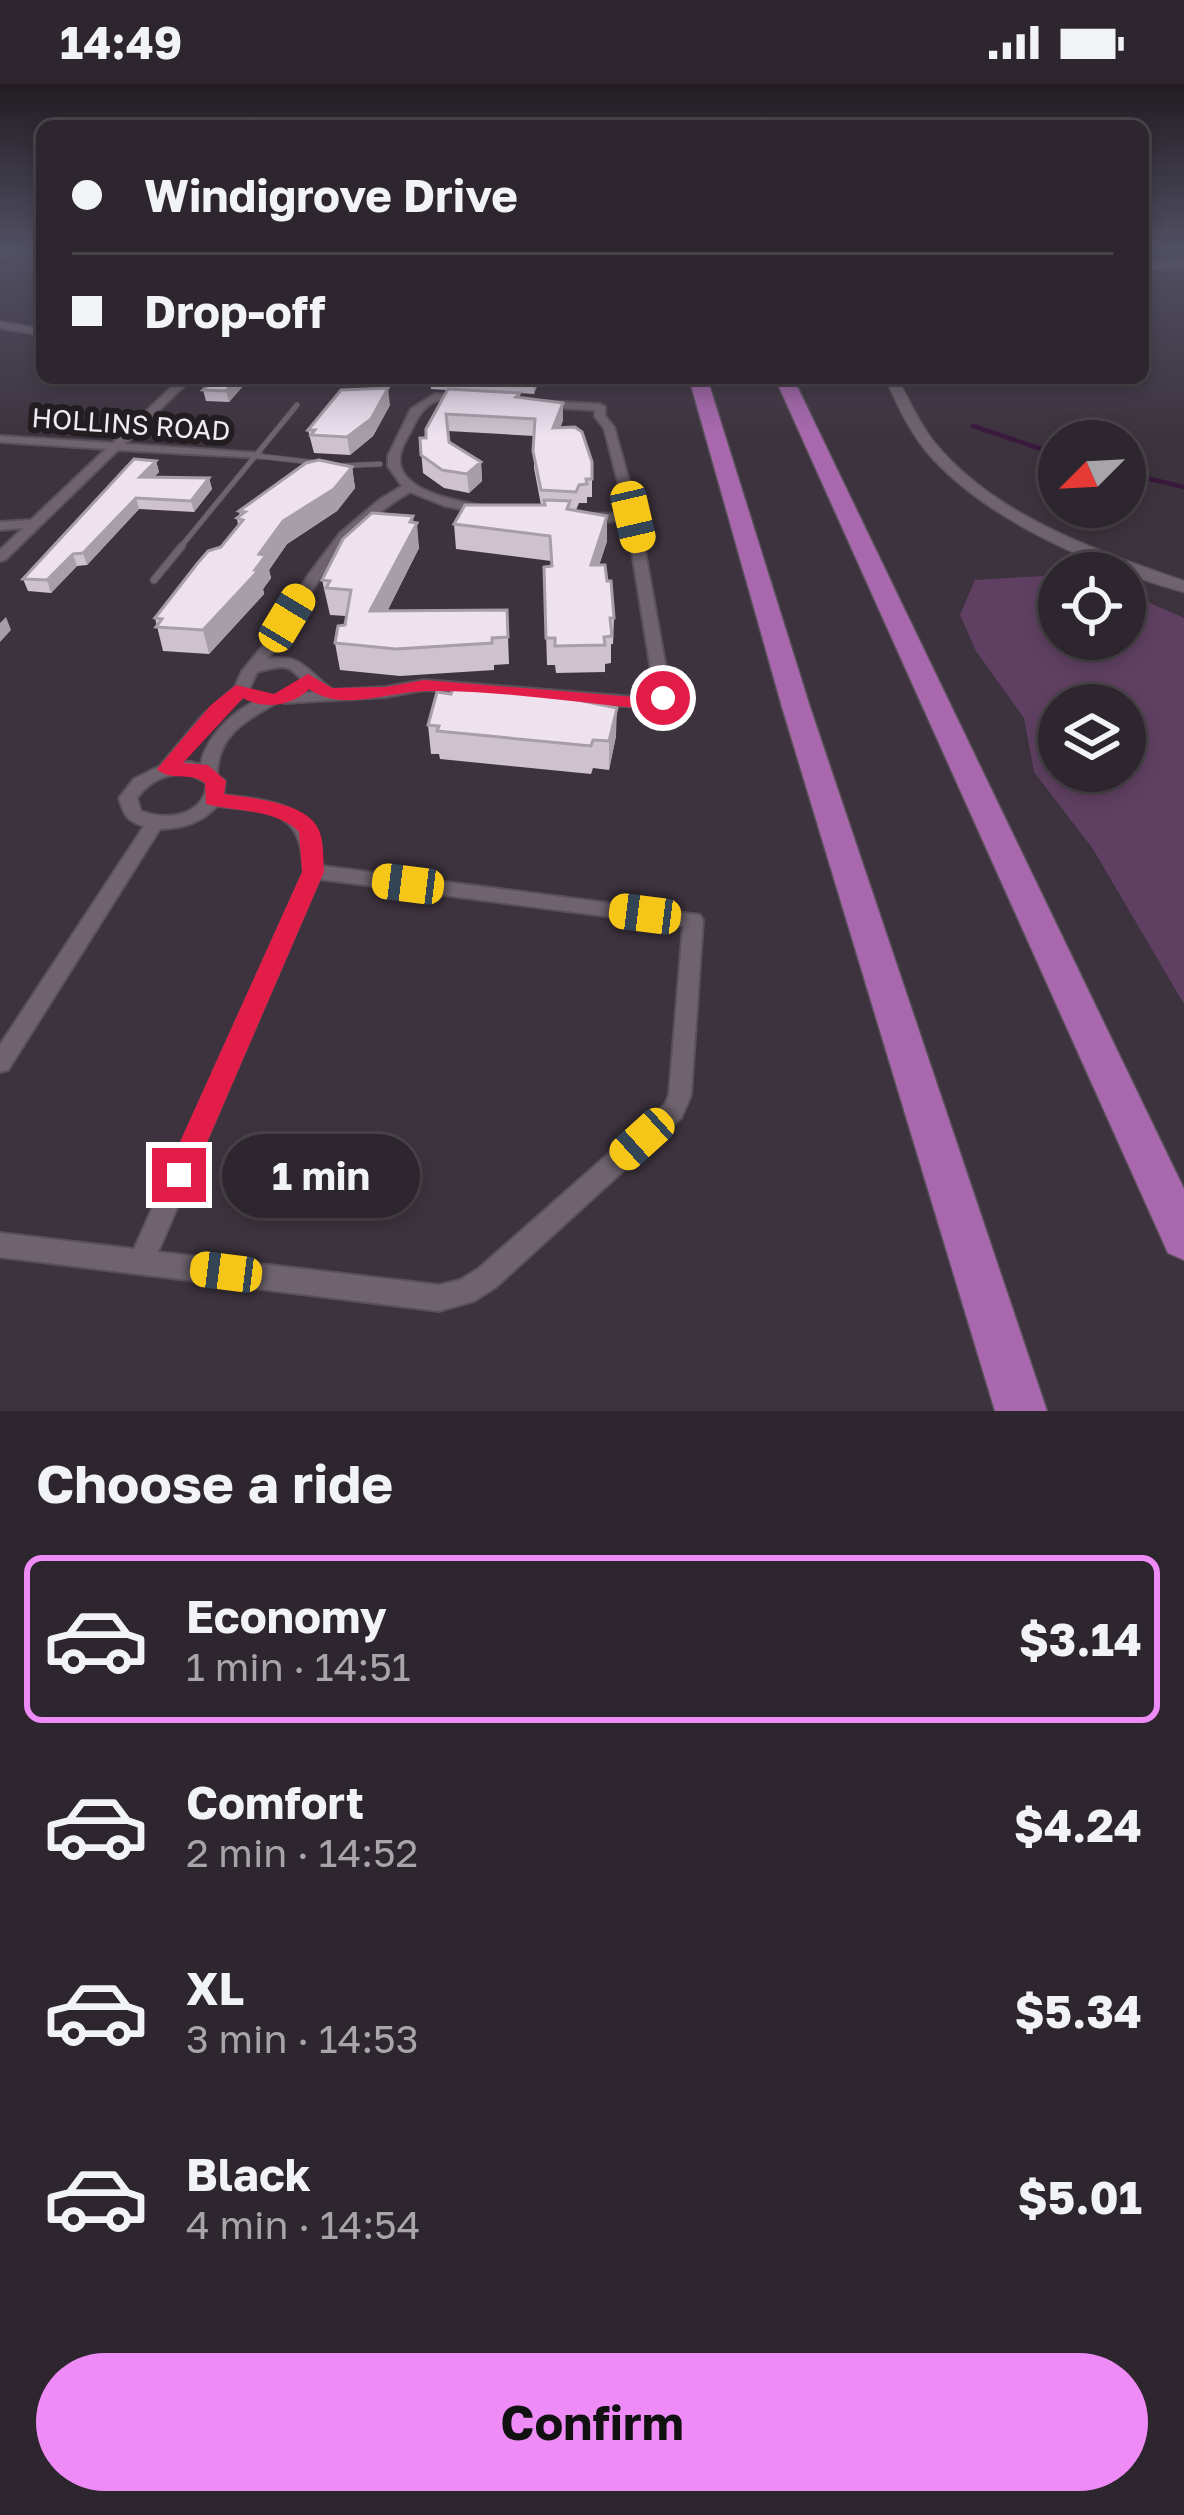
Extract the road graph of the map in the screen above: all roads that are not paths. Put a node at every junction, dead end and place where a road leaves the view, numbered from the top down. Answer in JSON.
{"nodes":[{"id":1,"x":0,"y":325,"type":"edge"},
{"id":2,"x":36,"y":331,"type":"edge"},
{"id":3,"x":181,"y":384,"type":"edge"},
{"id":4,"x":700,"y":384,"type":"edge"},
{"id":5,"x":787,"y":384,"type":"edge"},
{"id":6,"x":894,"y":384,"type":"edge"},
{"id":7,"x":470,"y":399,"type":"edge"},
{"id":8,"x":521,"y":402,"type":"edge"},
{"id":9,"x":297,"y":405,"type":"dead end"},
{"id":10,"x":0,"y":439,"type":"edge"},
{"id":11,"x":116,"y":447,"type":"junction"},
{"id":12,"x":258,"y":456,"type":"junction"},
{"id":13,"x":380,"y":464,"type":"dead end"},
{"id":14,"x":409,"y":487,"type":"junction"},
{"id":15,"x":500,"y":512,"type":"edge"},
{"id":16,"x":633,"y":517,"type":"junction"},
{"id":17,"x":576,"y":518,"type":"edge"},
{"id":18,"x":34,"y":524,"type":"junction"},
{"id":19,"x":0,"y":526,"type":"edge"},
{"id":20,"x":0,"y":556,"type":"edge"},
{"id":21,"x":154,"y":580,"type":"dead end"},
{"id":22,"x":1184,"y":587,"type":"edge"},
{"id":23,"x":271,"y":646,"type":"junction"},
{"id":24,"x":286,"y":662,"type":"junction"},
{"id":25,"x":251,"y":670,"type":"junction"},
{"id":26,"x":308,"y":679,"type":"junction"},
{"id":27,"x":243,"y":689,"type":"junction"},
{"id":28,"x":328,"y":693,"type":"junction"},
{"id":29,"x":277,"y":699,"type":"junction"},
{"id":30,"x":166,"y":769,"type":"junction"},
{"id":31,"x":210,"y":773,"type":"junction"},
{"id":32,"x":213,"y":800,"type":"junction"},
{"id":33,"x":154,"y":824,"type":"junction"},
{"id":34,"x":313,"y":872,"type":"junction"},
{"id":35,"x":0,"y":1063,"type":"edge"},
{"id":36,"x":1184,"y":1238,"type":"edge"},
{"id":37,"x":0,"y":1245,"type":"edge"},
{"id":38,"x":141,"y":1262,"type":"junction"},
{"id":39,"x":1021,"y":1411,"type":"edge"}],
"edges":[{"from":1,"to":2,"type":"street"},
{"from":3,"to":11,"type":"street"},
{"from":4,"to":39,"type":"highway"},
{"from":5,"to":36,"type":"highway"},
{"from":6,"to":22,"type":"street"},
{"from":7,"to":14,"type":"street"},
{"from":8,"to":16,"type":"street"},
{"from":9,"to":12,"type":"lane"},
{"from":10,"to":11,"type":"street","name":"HOLLINS ROAD"},
{"from":11,"to":12,"type":"street","name":"HOLLINS ROAD"},
{"from":11,"to":18,"type":"street"},
{"from":12,"to":13,"type":"lane"},
{"from":12,"to":21,"type":"lane"},
{"from":14,"to":15,"type":"street"},
{"from":14,"to":23,"type":"street"},
{"from":16,"to":17,"type":"street"},
{"from":16,"to":28,"type":"street"},
{"from":18,"to":19,"type":"street"},
{"from":18,"to":20,"type":"street"},
{"from":23,"to":24,"type":"street"},
{"from":23,"to":25,"type":"street"},
{"from":24,"to":25,"type":"street"},
{"from":24,"to":26,"type":"street"},
{"from":25,"to":27,"type":"street"},
{"from":26,"to":28,"type":"street"},
{"from":26,"to":29,"type":"street"},
{"from":27,"to":29,"type":"street"},
{"from":27,"to":30,"type":"street"},
{"from":28,"to":29,"type":"street"},
{"from":29,"to":31,"type":"street"},
{"from":30,"to":31,"type":"street"},
{"from":30,"to":33,"type":"street"},
{"from":31,"to":32,"type":"street"},
{"from":32,"to":33,"type":"street"},
{"from":32,"to":34,"type":"street"},
{"from":33,"to":35,"type":"street"},
{"from":34,"to":38,"type":"street"},
{"from":34,"to":38,"type":"street"},
{"from":37,"to":38,"type":"street"}]}
